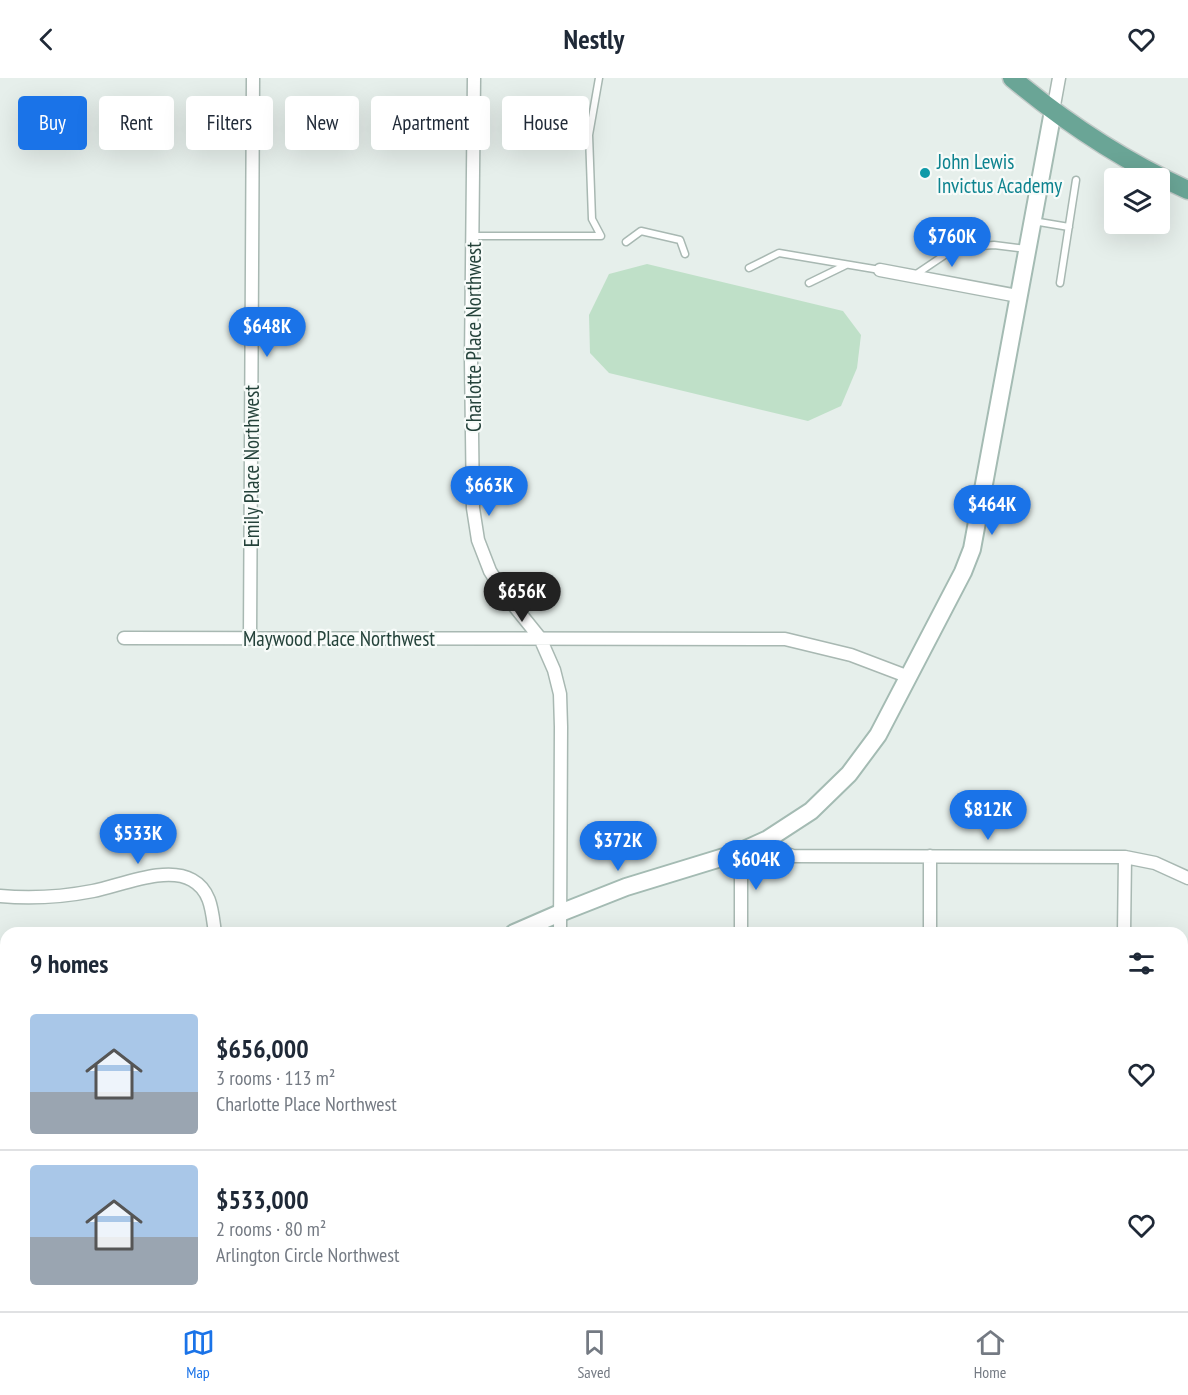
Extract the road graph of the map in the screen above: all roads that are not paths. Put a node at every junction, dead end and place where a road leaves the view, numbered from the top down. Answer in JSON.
{"nodes":[{"id":1,"x":253,"y":78,"type":"edge"},
{"id":2,"x":474,"y":78,"type":"edge"},
{"id":3,"x":599,"y":78,"type":"edge"},
{"id":4,"x":1012,"y":78,"type":"edge"},
{"id":5,"x":1059,"y":78,"type":"edge"},
{"id":6,"x":1053,"y":111,"type":"junction"},
{"id":7,"x":1076,"y":180,"type":"dead end"},
{"id":8,"x":1188,"y":190,"type":"edge"},
{"id":9,"x":1032,"y":220,"type":"junction"},
{"id":10,"x":1069,"y":226,"type":"junction"},
{"id":11,"x":473,"y":236,"type":"junction"},
{"id":12,"x":626,"y":242,"type":"dead end"},
{"id":13,"x":1027,"y":249,"type":"junction"},
{"id":14,"x":685,"y":254,"type":"dead end"},
{"id":15,"x":847,"y":265,"type":"junction"},
{"id":16,"x":749,"y":268,"type":"dead end"},
{"id":17,"x":880,"y":270,"type":"joint"},
{"id":18,"x":914,"y":276,"type":"junction"},
{"id":19,"x":808,"y":283,"type":"dead end"},
{"id":20,"x":1060,"y":283,"type":"dead end"},
{"id":21,"x":1018,"y":296,"type":"junction"},
{"id":22,"x":124,"y":638,"type":"dead end"},
{"id":23,"x":250,"y":638,"type":"junction"},
{"id":24,"x":540,"y":638,"type":"junction"},
{"id":25,"x":909,"y":677,"type":"junction"},
{"id":26,"x":768,"y":839,"type":"junction"},
{"id":27,"x":737,"y":853,"type":"junction"},
{"id":28,"x":930,"y":856,"type":"junction"},
{"id":29,"x":1125,"y":857,"type":"junction"},
{"id":30,"x":1188,"y":878,"type":"edge"},
{"id":31,"x":0,"y":896,"type":"edge"},
{"id":32,"x":560,"y":913,"type":"junction"},
{"id":33,"x":213,"y":927,"type":"edge"},
{"id":34,"x":528,"y":927,"type":"edge"},
{"id":35,"x":560,"y":927,"type":"edge"},
{"id":36,"x":741,"y":927,"type":"edge"},
{"id":37,"x":930,"y":927,"type":"edge"},
{"id":38,"x":1124,"y":927,"type":"edge"}],
"edges":[{"from":1,"to":23,"type":"street","name":"Emily Place Northwest"},
{"from":2,"to":11,"type":"street","name":"Charlotte Place Northwest"},
{"from":3,"to":11,"type":"lane"},
{"from":4,"to":6,"type":"main road"},
{"from":5,"to":6,"type":"street"},
{"from":6,"to":8,"type":"main road"},
{"from":6,"to":9,"type":"street"},
{"from":7,"to":10,"type":"lane"},
{"from":9,"to":10,"type":"lane"},
{"from":9,"to":13,"type":"street"},
{"from":10,"to":20,"type":"lane"},
{"from":11,"to":24,"type":"street","name":"Charlotte Place Northwest"},
{"from":12,"to":14,"type":"lane"},
{"from":13,"to":18,"type":"lane"},
{"from":13,"to":21,"type":"street"},
{"from":15,"to":16,"type":"lane"},
{"from":15,"to":17,"type":"lane"},
{"from":15,"to":19,"type":"lane"},
{"from":17,"to":18,"type":"street"},
{"from":18,"to":21,"type":"street"},
{"from":21,"to":25,"type":"street"},
{"from":22,"to":23,"type":"street","name":"Maywood Place Northwest"},
{"from":23,"to":24,"type":"street","name":"Maywood Place Northwest"},
{"from":24,"to":25,"type":"street","name":"Maywood Place Northwest"},
{"from":24,"to":32,"type":"street","name":"Charlotte Place Northwest"},
{"from":25,"to":26,"type":"street"},
{"from":26,"to":27,"type":"street"},
{"from":26,"to":28,"type":"street"},
{"from":27,"to":32,"type":"street"},
{"from":27,"to":36,"type":"street"},
{"from":28,"to":29,"type":"street"},
{"from":28,"to":37,"type":"street"},
{"from":29,"to":30,"type":"street"},
{"from":29,"to":38,"type":"street"},
{"from":31,"to":33,"type":"street"},
{"from":32,"to":34,"type":"street"},
{"from":32,"to":35,"type":"street","name":"Charlotte Place Northwest"}]}
